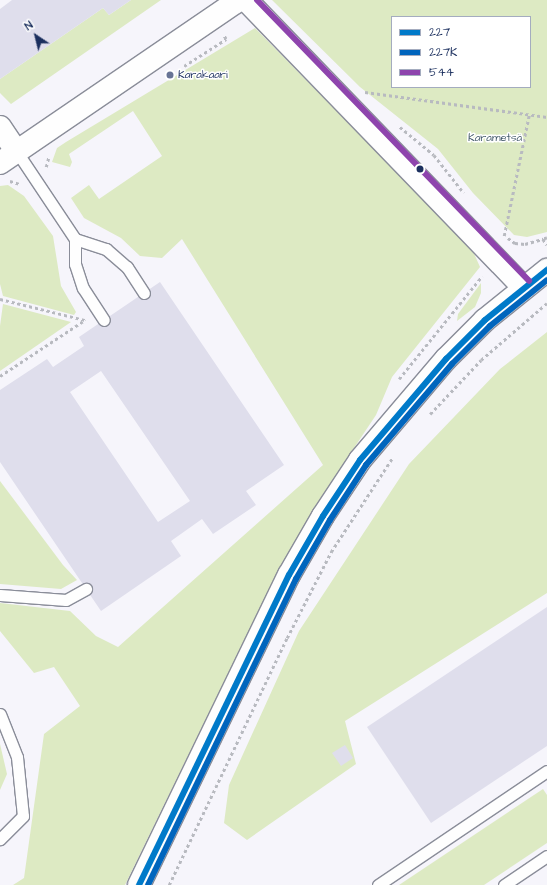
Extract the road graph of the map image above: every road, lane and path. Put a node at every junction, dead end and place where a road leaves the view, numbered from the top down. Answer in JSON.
{"nodes":[{"id":1,"x":239,"y":0,"type":"edge"},
{"id":2,"x":246,"y":0,"type":"edge"},
{"id":3,"x":362,"y":95,"type":"dead end"},
{"id":4,"x":529,"y":115,"type":"junction"},
{"id":5,"x":547,"y":118,"type":"edge"},
{"id":6,"x":397,"y":124,"type":"dead end"},
{"id":7,"x":0,"y":127,"type":"edge"},
{"id":8,"x":8,"y":157,"type":"edge"},
{"id":9,"x":19,"y":185,"type":"dead end"},
{"id":10,"x":24,"y":189,"type":"dead end"},
{"id":11,"x":466,"y":195,"type":"dead end"},
{"id":12,"x":500,"y":232,"type":"dead end"},
{"id":13,"x":504,"y":236,"type":"junction"},
{"id":14,"x":547,"y":238,"type":"edge"},
{"id":15,"x":75,"y":239,"type":"junction"},
{"id":16,"x":543,"y":240,"type":"junction"},
{"id":17,"x":515,"y":243,"type":"junction"},
{"id":18,"x":547,"y":245,"type":"edge"},
{"id":19,"x":497,"y":260,"type":"junction"},
{"id":20,"x":547,"y":270,"type":"edge"},
{"id":21,"x":523,"y":287,"type":"junction"},
{"id":22,"x":144,"y":293,"type":"dead end"},
{"id":23,"x":0,"y":300,"type":"edge"},
{"id":24,"x":547,"y":303,"type":"edge"},
{"id":25,"x":82,"y":314,"type":"dead end"},
{"id":26,"x":85,"y":320,"type":"junction"},
{"id":27,"x":104,"y":320,"type":"dead end"},
{"id":28,"x":0,"y":376,"type":"edge"},
{"id":29,"x":394,"y":386,"type":"dead end"},
{"id":30,"x":427,"y":416,"type":"dead end"},
{"id":31,"x":397,"y":452,"type":"dead end"},
{"id":32,"x":86,"y":589,"type":"dead end"},
{"id":33,"x":0,"y":595,"type":"edge"},
{"id":34,"x":0,"y":714,"type":"edge"},
{"id":35,"x":546,"y":774,"type":"edge"},
{"id":36,"x":0,"y":839,"type":"edge"},
{"id":37,"x":547,"y":856,"type":"edge"},
{"id":38,"x":139,"y":885,"type":"edge"},
{"id":39,"x":170,"y":885,"type":"edge"},
{"id":40,"x":378,"y":885,"type":"edge"},
{"id":41,"x":504,"y":885,"type":"edge"}],
"edges":[{"from":1,"to":8,"type":"street"},
{"from":2,"to":19,"type":"street"},
{"from":3,"to":4,"type":"path"},
{"from":4,"to":5,"type":"path"},
{"from":4,"to":13,"type":"path"},
{"from":6,"to":11,"type":"path"},
{"from":7,"to":8,"type":"street"},
{"from":8,"to":15,"type":"lane"},
{"from":9,"to":10,"type":"path"},
{"from":12,"to":13,"type":"path"},
{"from":13,"to":17,"type":"path"},
{"from":14,"to":16,"type":"path"},
{"from":15,"to":22,"type":"lane"},
{"from":15,"to":27,"type":"lane"},
{"from":16,"to":17,"type":"path"},
{"from":16,"to":18,"type":"path"},
{"from":17,"to":19,"type":"path"},
{"from":19,"to":21,"type":"street"},
{"from":19,"to":29,"type":"path"},
{"from":20,"to":21,"type":"street"},
{"from":21,"to":38,"type":"street"},
{"from":23,"to":26,"type":"path"},
{"from":24,"to":30,"type":"path"},
{"from":25,"to":26,"type":"path"},
{"from":26,"to":28,"type":"path"},
{"from":31,"to":39,"type":"path"},
{"from":32,"to":33,"type":"lane"},
{"from":34,"to":36,"type":"lane"},
{"from":35,"to":40,"type":"lane"},
{"from":37,"to":41,"type":"lane"}]}
